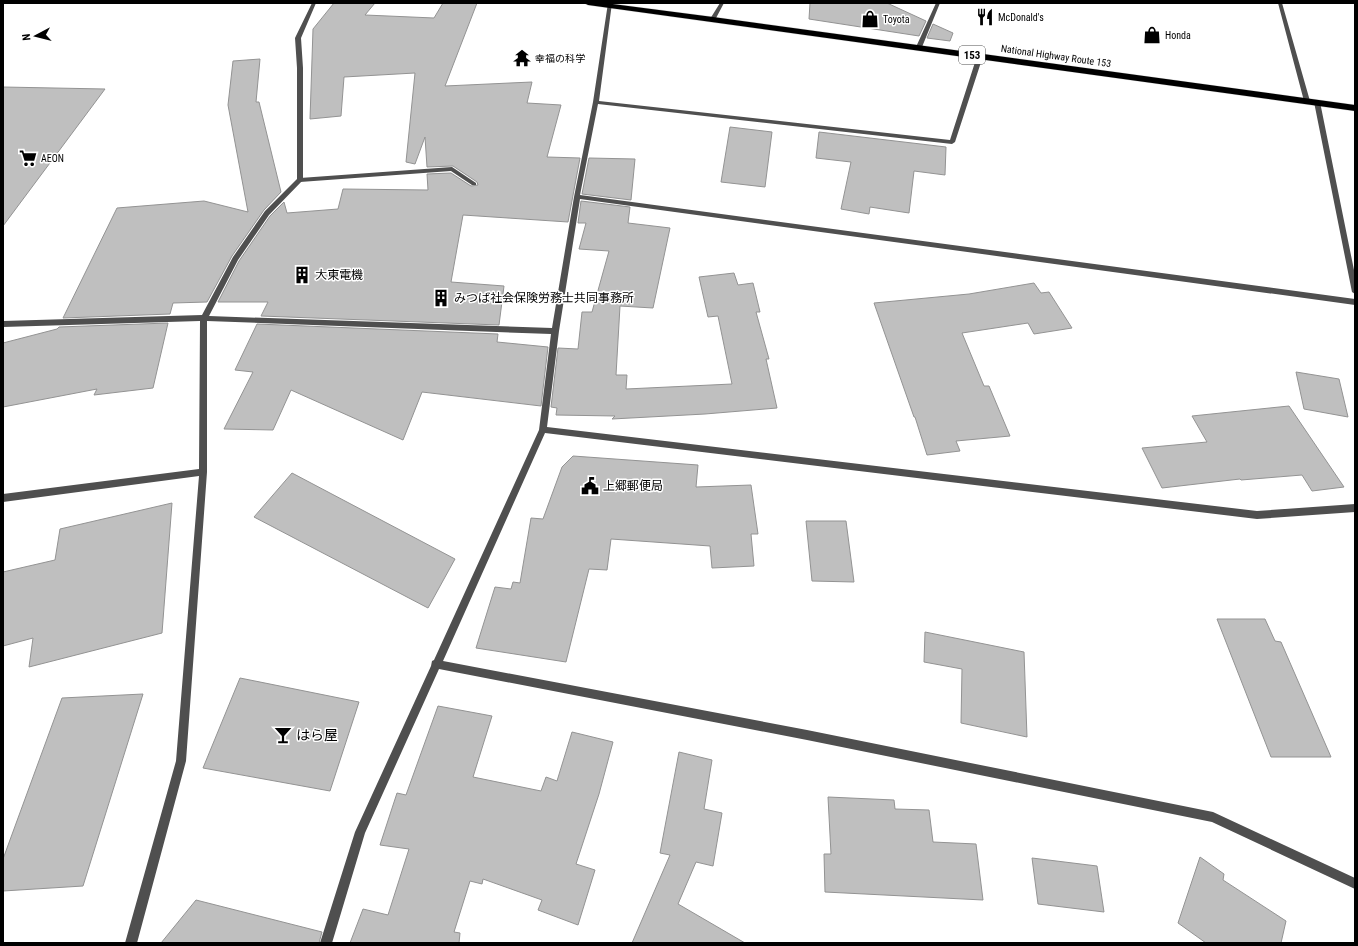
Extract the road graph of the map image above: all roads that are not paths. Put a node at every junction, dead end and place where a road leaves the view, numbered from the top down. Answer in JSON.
{"nodes":[{"id":1,"x":314,"y":3,"type":"edge"},
{"id":2,"x":588,"y":3,"type":"edge"},
{"id":3,"x":722,"y":3,"type":"edge"},
{"id":4,"x":938,"y":3,"type":"edge"},
{"id":5,"x":1280,"y":3,"type":"edge"},
{"id":6,"x":610,"y":4,"type":"edge"},
{"id":7,"x":713,"y":18,"type":"junction"},
{"id":8,"x":919,"y":48,"type":"junction"},
{"id":9,"x":980,"y":56,"type":"junction"},
{"id":10,"x":1307,"y":101,"type":"junction"},
{"id":11,"x":596,"y":102,"type":"junction"},
{"id":12,"x":1316,"y":102,"type":"junction"},
{"id":13,"x":1355,"y":108,"type":"edge"},
{"id":14,"x":300,"y":180,"type":"junction"},
{"id":15,"x":474,"y":184,"type":"dead end"},
{"id":16,"x":577,"y":197,"type":"junction"},
{"id":17,"x":1355,"y":292,"type":"edge"},
{"id":18,"x":1355,"y":302,"type":"edge"},
{"id":19,"x":204,"y":318,"type":"junction"},
{"id":20,"x":3,"y":324,"type":"edge"},
{"id":21,"x":555,"y":331,"type":"junction"},
{"id":22,"x":543,"y":430,"type":"junction"},
{"id":23,"x":203,"y":472,"type":"junction"},
{"id":24,"x":3,"y":498,"type":"edge"},
{"id":25,"x":1355,"y":508,"type":"edge"},
{"id":26,"x":436,"y":664,"type":"junction"},
{"id":27,"x":1355,"y":884,"type":"edge"},
{"id":28,"x":131,"y":943,"type":"edge"},
{"id":29,"x":326,"y":943,"type":"edge"}],
"edges":[{"from":1,"to":14,"type":"street"},
{"from":2,"to":6,"type":"highway","name":"National Highway Route 153","number":"153"},
{"from":3,"to":7,"type":"street"},
{"from":4,"to":8,"type":"street"},
{"from":5,"to":10,"type":"street"},
{"from":6,"to":7,"type":"highway","name":"National Highway Route 153","number":"153"},
{"from":6,"to":11,"type":"street"},
{"from":7,"to":8,"type":"highway","name":"National Highway Route 153","number":"153"},
{"from":8,"to":9,"type":"highway","name":"National Highway Route 153","number":"153"},
{"from":9,"to":10,"type":"highway","name":"National Highway Route 153","number":"153"},
{"from":9,"to":11,"type":"street"},
{"from":10,"to":12,"type":"highway","name":"National Highway Route 153","number":"153"},
{"from":11,"to":16,"type":"street"},
{"from":12,"to":13,"type":"highway","name":"National Highway Route 153","number":"153"},
{"from":12,"to":17,"type":"street"},
{"from":14,"to":15,"type":"street"},
{"from":14,"to":19,"type":"street"},
{"from":16,"to":18,"type":"street"},
{"from":16,"to":21,"type":"street"},
{"from":19,"to":20,"type":"street"},
{"from":19,"to":21,"type":"street"},
{"from":19,"to":23,"type":"street"},
{"from":21,"to":22,"type":"street"},
{"from":22,"to":25,"type":"street"},
{"from":22,"to":26,"type":"street"},
{"from":23,"to":24,"type":"street"},
{"from":23,"to":28,"type":"street"},
{"from":26,"to":27,"type":"street"},
{"from":26,"to":29,"type":"street"}]}
